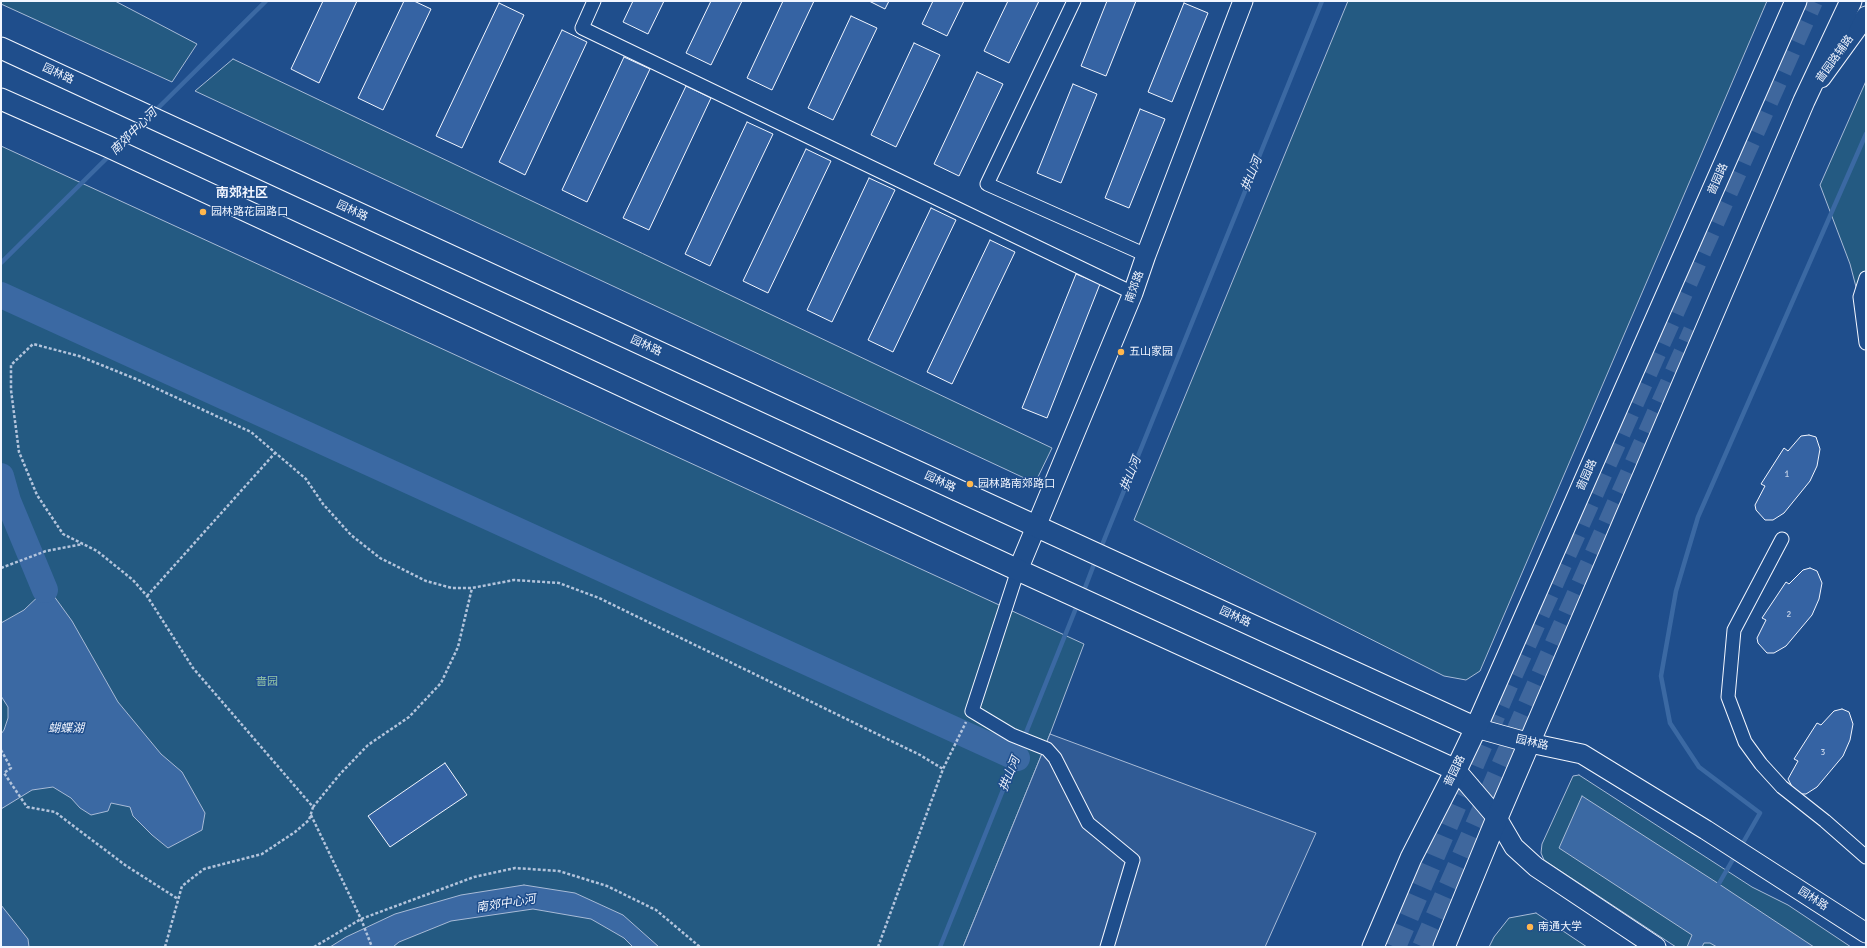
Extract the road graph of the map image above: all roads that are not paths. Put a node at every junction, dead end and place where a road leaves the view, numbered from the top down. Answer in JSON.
{"nodes":[{"id":1,"x":594,"y":1,"type":"edge"},
{"id":2,"x":1074,"y":1,"type":"edge"},
{"id":3,"x":1244,"y":1,"type":"edge"},
{"id":4,"x":1796,"y":1,"type":"edge"},
{"id":5,"x":1850,"y":1,"type":"edge"},
{"id":6,"x":1866,"y":16,"type":"edge"},
{"id":7,"x":1,"y":48,"type":"edge"},
{"id":8,"x":1,"y":98,"type":"edge"},
{"id":9,"x":1804,"y":101,"type":"junction"},
{"id":10,"x":1146,"y":255,"type":"junction"},
{"id":11,"x":1866,"y":278,"type":"edge"},
{"id":12,"x":1133,"y":293,"type":"junction"},
{"id":13,"x":1866,"y":343,"type":"edge"},
{"id":14,"x":1037,"y":526,"type":"junction"},
{"id":15,"x":1782,"y":539,"type":"dead end"},
{"id":16,"x":1018,"y":570,"type":"junction"},
{"id":17,"x":1476,"y":728,"type":"junction"},
{"id":18,"x":1530,"y":743,"type":"junction"},
{"id":19,"x":1456,"y":770,"type":"junction"},
{"id":20,"x":1497,"y":818,"type":"junction"},
{"id":21,"x":1866,"y":857,"type":"edge"},
{"id":22,"x":1866,"y":933,"type":"edge"},
{"id":23,"x":1107,"y":947,"type":"edge"},
{"id":24,"x":1373,"y":947,"type":"edge"},
{"id":25,"x":1444,"y":947,"type":"edge"},
{"id":26,"x":1656,"y":947,"type":"edge"}],
"edges":[{"from":1,"to":12,"type":"street"},
{"from":2,"to":10,"type":"street"},
{"from":3,"to":10,"type":"street","name":"南郊路"},
{"from":4,"to":17,"type":"main road","name":"啬园路"},
{"from":5,"to":9,"type":"main road"},
{"from":6,"to":9,"type":"street","name":"啬园路辅路"},
{"from":7,"to":14,"type":"main road","name":"园林路"},
{"from":8,"to":16,"type":"main road"},
{"from":9,"to":18,"type":"main road"},
{"from":10,"to":12,"type":"street","name":"南郊路"},
{"from":11,"to":13,"type":"street"},
{"from":12,"to":14,"type":"street","name":"南郊路"},
{"from":14,"to":16,"type":"street","name":"南郊路"},
{"from":14,"to":17,"type":"main road","name":"园林路"},
{"from":15,"to":21,"type":"street"},
{"from":16,"to":19,"type":"main road"},
{"from":16,"to":23,"type":"street"},
{"from":17,"to":18,"type":"street","name":"园林路"},
{"from":17,"to":19,"type":"main road","name":"啬园路"},
{"from":18,"to":20,"type":"main road"},
{"from":18,"to":22,"type":"street","name":"园林路"},
{"from":19,"to":20,"type":"street"},
{"from":19,"to":24,"type":"main road","name":"啬园路"},
{"from":20,"to":25,"type":"main road"},
{"from":20,"to":26,"type":"street"}]}
